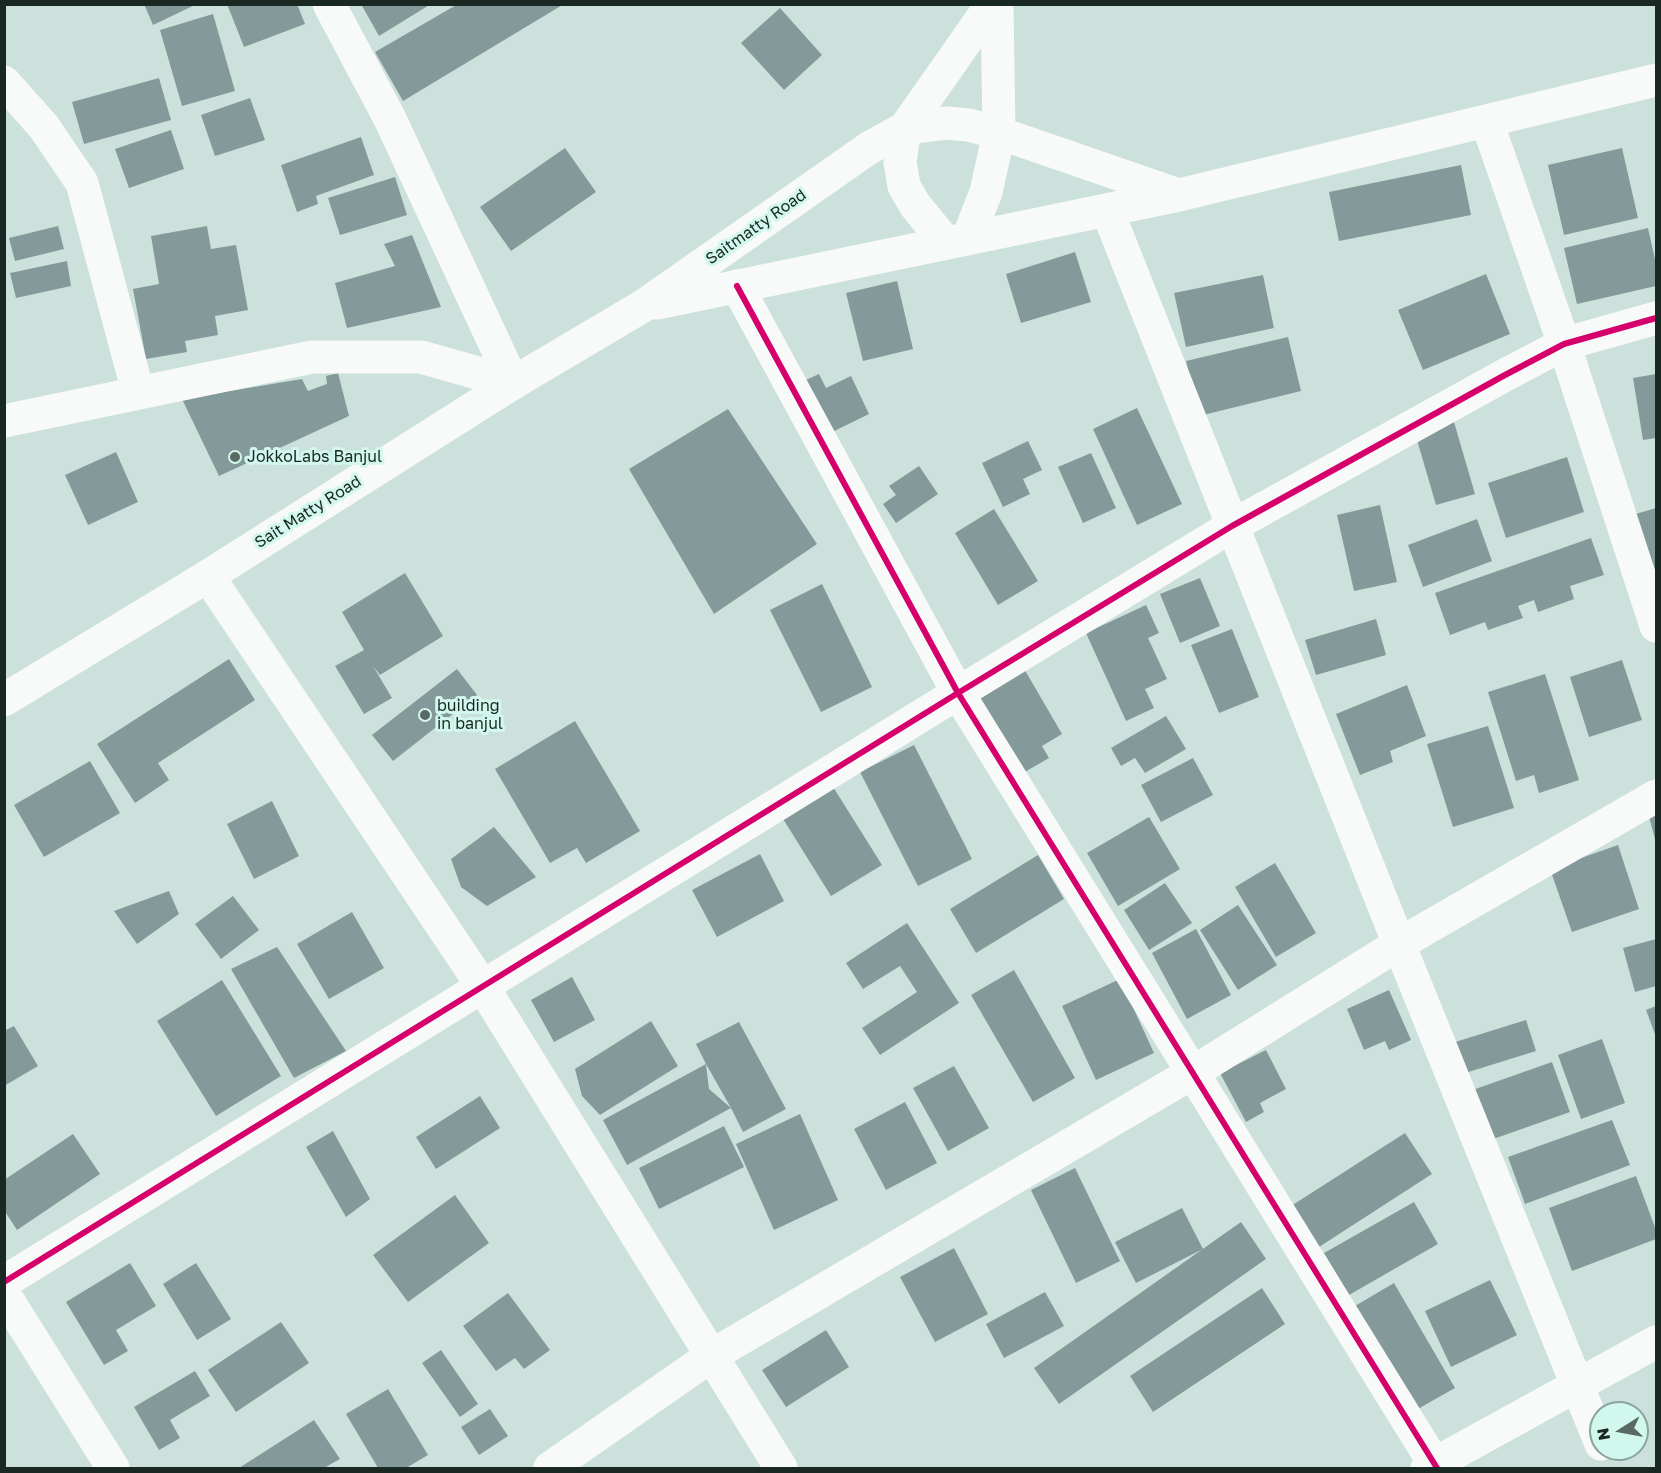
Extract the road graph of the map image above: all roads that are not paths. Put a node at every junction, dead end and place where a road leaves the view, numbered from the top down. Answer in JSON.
{"nodes":[{"id":1,"x":329,"y":4,"type":"edge"},
{"id":2,"x":994,"y":4,"type":"edge"},
{"id":3,"x":1656,"y":80,"type":"edge"},
{"id":4,"x":4,"y":82,"type":"edge"},
{"id":5,"x":1486,"y":122,"type":"junction"},
{"id":6,"x":905,"y":128,"type":"junction"},
{"id":7,"x":999,"y":133,"type":"junction"},
{"id":8,"x":1179,"y":195,"type":"junction"},
{"id":9,"x":1107,"y":210,"type":"junction"},
{"id":10,"x":957,"y":241,"type":"junction"},
{"id":11,"x":737,"y":286,"type":"junction"},
{"id":12,"x":643,"y":306,"type":"junction"},
{"id":13,"x":1656,"y":318,"type":"edge"},
{"id":14,"x":1564,"y":344,"type":"junction"},
{"id":15,"x":513,"y":383,"type":"junction"},
{"id":16,"x":138,"y":392,"type":"junction"},
{"id":17,"x":4,"y":421,"type":"edge"},
{"id":18,"x":1232,"y":526,"type":"junction"},
{"id":19,"x":208,"y":576,"type":"junction"},
{"id":20,"x":1656,"y":626,"type":"edge"},
{"id":21,"x":958,"y":693,"type":"junction"},
{"id":22,"x":4,"y":700,"type":"edge"},
{"id":23,"x":1656,"y":795,"type":"edge"},
{"id":24,"x":1399,"y":944,"type":"junction"},
{"id":25,"x":483,"y":987,"type":"junction"},
{"id":26,"x":1192,"y":1072,"type":"junction"},
{"id":27,"x":4,"y":1282,"type":"edge"},
{"id":28,"x":4,"y":1294,"type":"edge"},
{"id":29,"x":1656,"y":1342,"type":"edge"},
{"id":30,"x":711,"y":1356,"type":"junction"},
{"id":31,"x":1578,"y":1385,"type":"junction"},
{"id":32,"x":1589,"y":1413,"type":"edge"},
{"id":33,"x":1433,"y":1467,"type":"edge"},
{"id":34,"x":113,"y":1468,"type":"edge"},
{"id":35,"x":550,"y":1468,"type":"edge"},
{"id":36,"x":781,"y":1468,"type":"edge"}],
"edges":[{"from":1,"to":15,"type":"street"},
{"from":2,"to":6,"type":"street"},
{"from":2,"to":7,"type":"street"},
{"from":3,"to":5,"type":"street"},
{"from":4,"to":16,"type":"street"},
{"from":5,"to":8,"type":"street"},
{"from":5,"to":14,"type":"street"},
{"from":6,"to":7,"type":"street"},
{"from":6,"to":10,"type":"street"},
{"from":6,"to":12,"type":"street","name":"Saitmatty Road"},
{"from":7,"to":8,"type":"street"},
{"from":7,"to":10,"type":"street"},
{"from":8,"to":9,"type":"street"},
{"from":9,"to":10,"type":"street"},
{"from":9,"to":18,"type":"street"},
{"from":10,"to":11,"type":"street"},
{"from":11,"to":12,"type":"street"},
{"from":11,"to":21,"type":"street"},
{"from":12,"to":15,"type":"street","name":"Sait Matty Road"},
{"from":13,"to":14,"type":"street"},
{"from":14,"to":18,"type":"street"},
{"from":14,"to":20,"type":"street"},
{"from":15,"to":16,"type":"street"},
{"from":15,"to":19,"type":"street","name":"Sait Matty Road"},
{"from":16,"to":17,"type":"street"},
{"from":18,"to":21,"type":"street"},
{"from":18,"to":24,"type":"street"},
{"from":19,"to":22,"type":"street","name":"Sait Matty Road"},
{"from":19,"to":25,"type":"street"},
{"from":21,"to":25,"type":"street"},
{"from":21,"to":26,"type":"street"},
{"from":23,"to":24,"type":"street"},
{"from":24,"to":26,"type":"street"},
{"from":24,"to":31,"type":"street"},
{"from":25,"to":27,"type":"street"},
{"from":25,"to":30,"type":"street"},
{"from":26,"to":30,"type":"street"},
{"from":26,"to":33,"type":"street"},
{"from":28,"to":34,"type":"street"},
{"from":29,"to":31,"type":"street"},
{"from":30,"to":35,"type":"street"},
{"from":30,"to":36,"type":"street"},
{"from":31,"to":32,"type":"street"},
{"from":31,"to":33,"type":"street"}]}
